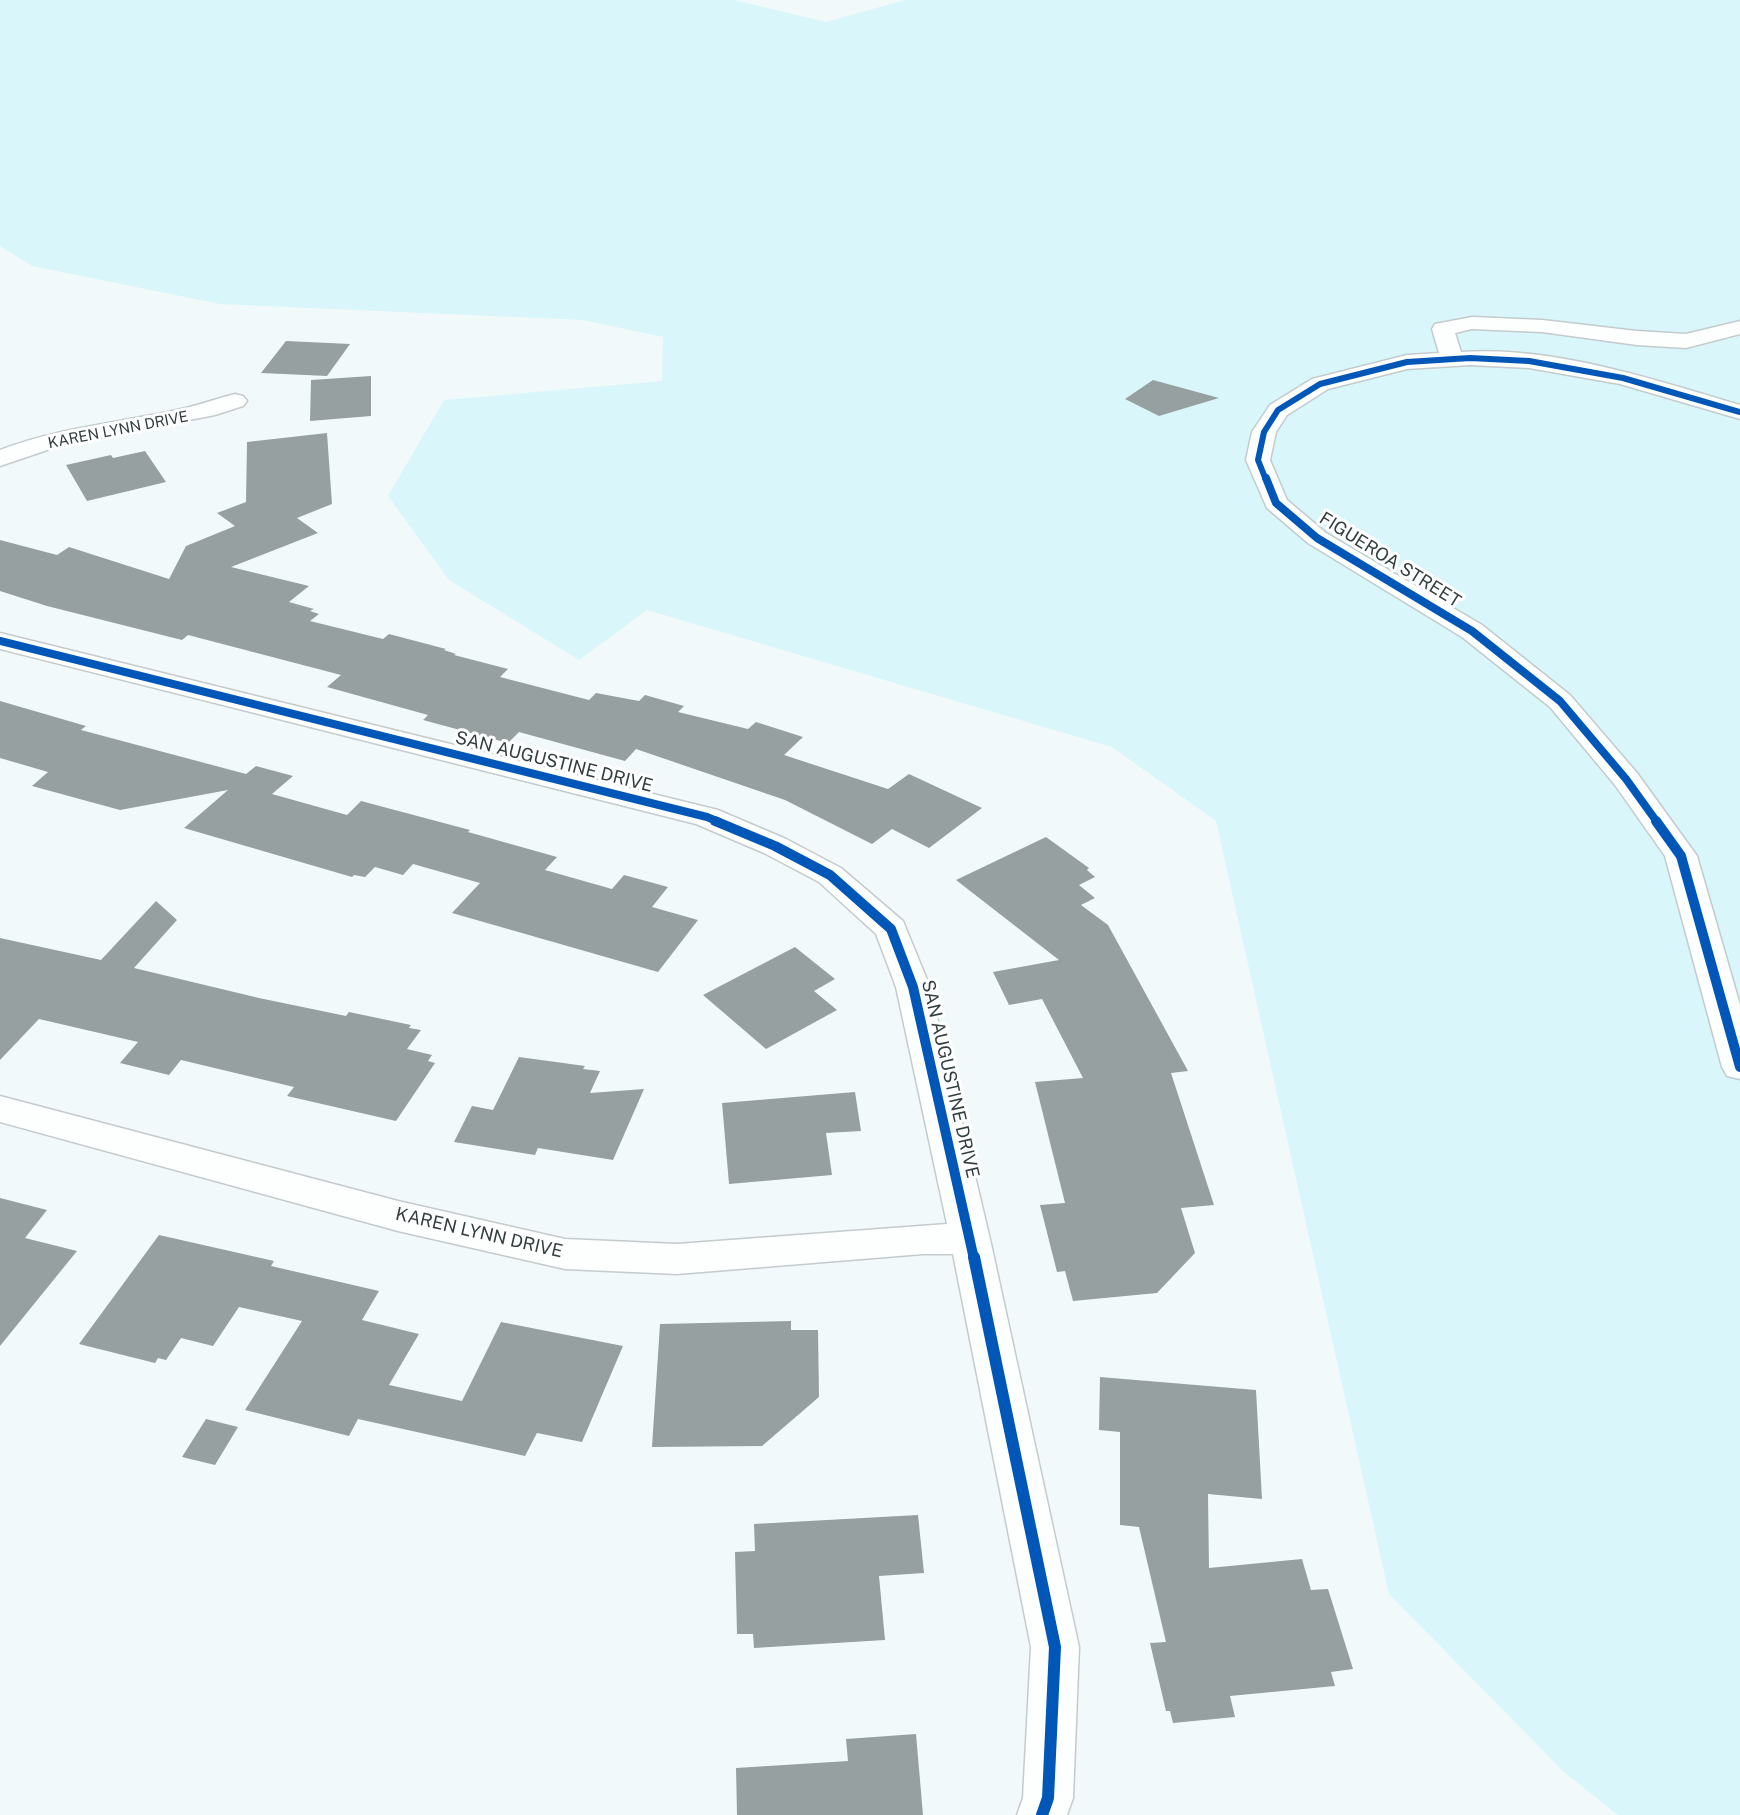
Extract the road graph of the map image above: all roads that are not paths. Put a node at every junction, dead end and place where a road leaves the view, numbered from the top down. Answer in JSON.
{"nodes":[{"id":1,"x":1740,"y":327,"type":"edge"},
{"id":2,"x":1452,"y":359,"type":"junction"},
{"id":3,"x":235,"y":400,"type":"dead end"},
{"id":4,"x":1740,"y":412,"type":"edge"},
{"id":5,"x":0,"y":459,"type":"edge"},
{"id":6,"x":0,"y":640,"type":"edge"},
{"id":7,"x":1740,"y":1067,"type":"edge"},
{"id":8,"x":0,"y":1109,"type":"edge"},
{"id":9,"x":970,"y":1239,"type":"junction"},
{"id":10,"x":1042,"y":1815,"type":"edge"}],
"edges":[{"from":1,"to":2,"type":"street"},
{"from":2,"to":4,"type":"street","name":"FIGUEROA STREET"},
{"from":2,"to":7,"type":"street","name":"FIGUEROA STREET"},
{"from":3,"to":5,"type":"street","name":"KAREN LYNN DRIVE"},
{"from":6,"to":9,"type":"street","name":"SAN AUGUSTINE DRIVE"},
{"from":8,"to":9,"type":"street","name":"KAREN LYNN DRIVE"},
{"from":9,"to":10,"type":"street","name":"SAN AUGUSTINE DRIVE"}]}
